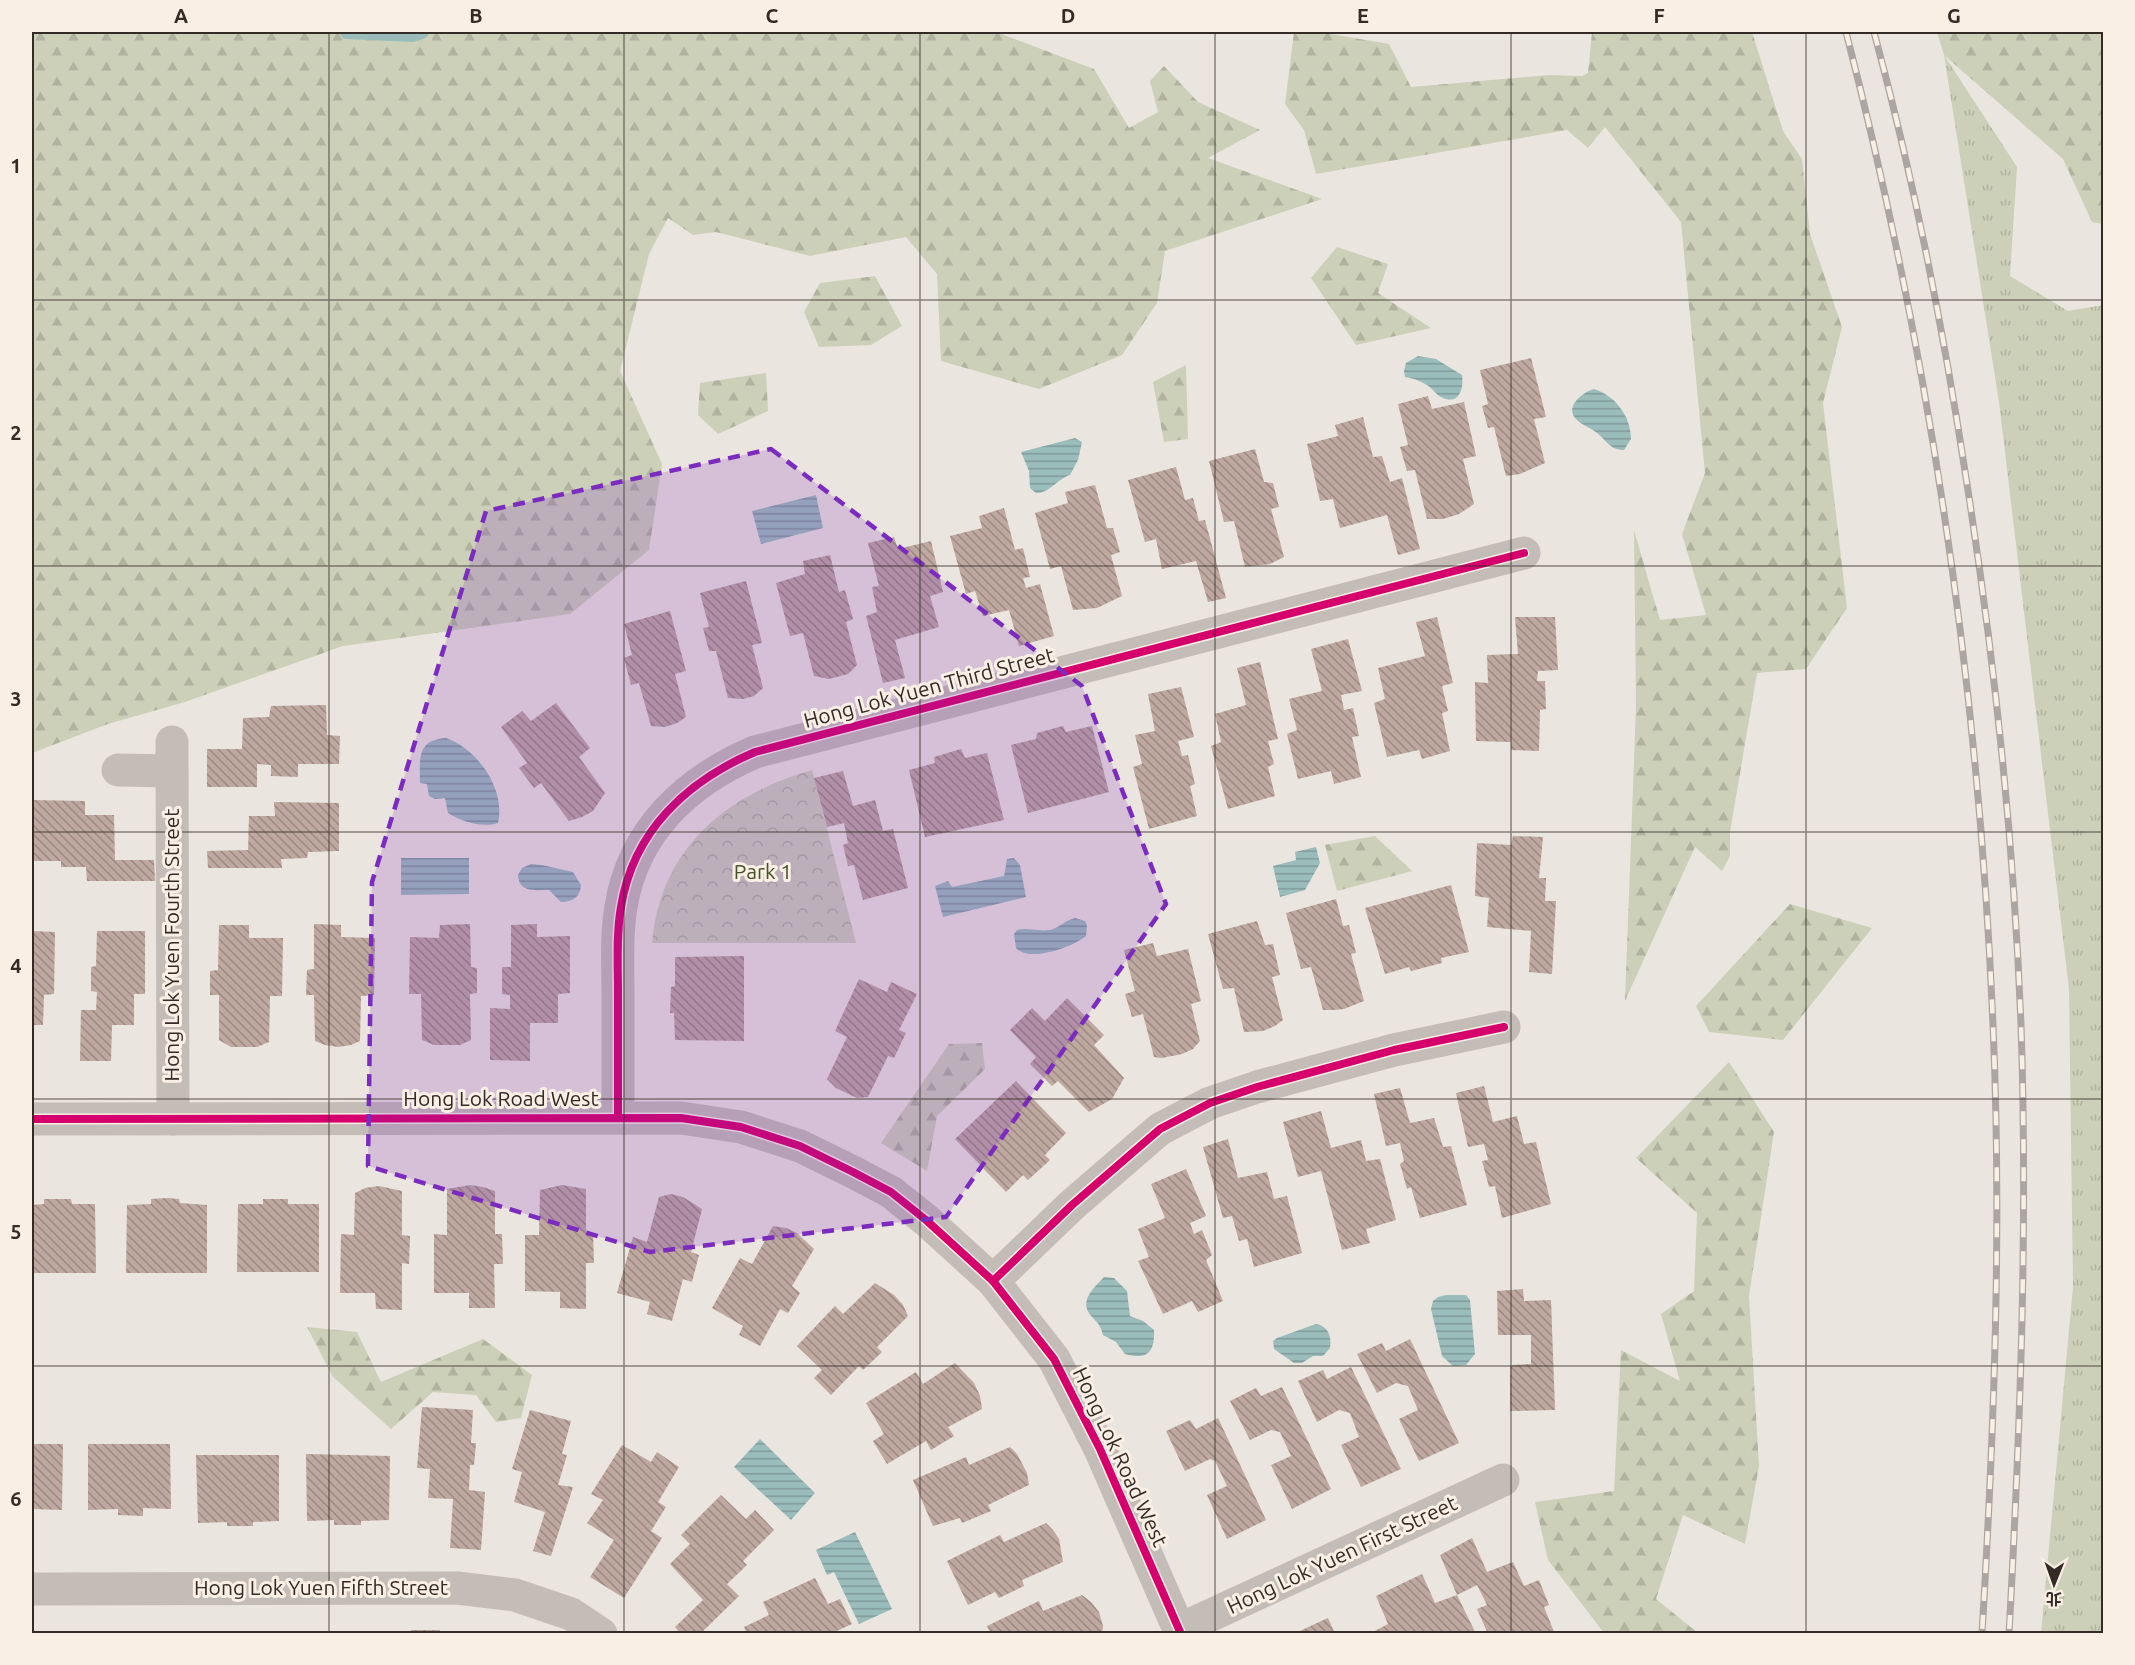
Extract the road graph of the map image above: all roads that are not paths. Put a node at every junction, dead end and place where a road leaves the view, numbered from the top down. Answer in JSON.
{"nodes":[{"id":1,"x":1524,"y":554,"type":"dead end"},
{"id":2,"x":118,"y":770,"type":"dead end"},
{"id":3,"x":1504,"y":1027,"type":"dead end"},
{"id":4,"x":618,"y":1117,"type":"junction"},
{"id":5,"x":32,"y":1119,"type":"edge"},
{"id":6,"x":173,"y":1119,"type":"junction"},
{"id":7,"x":993,"y":1281,"type":"junction"},
{"id":8,"x":1503,"y":1480,"type":"dead end"},
{"id":9,"x":32,"y":1589,"type":"edge"},
{"id":10,"x":1182,"y":1632,"type":"edge"},
{"id":11,"x":601,"y":1634,"type":"edge"}],
"edges":[{"from":1,"to":4,"type":"street","name":"Hong Lok Yuen Third Street"},
{"from":2,"to":6,"type":"street","name":"Hong Lok Yuen Fourth Street"},
{"from":3,"to":7,"type":"street"},
{"from":4,"to":6,"type":"street","name":"Hong Lok Road West"},
{"from":4,"to":7,"type":"street","name":"Hong Lok Road West"},
{"from":5,"to":6,"type":"street","name":"Hong Lok Road West"},
{"from":7,"to":10,"type":"street","name":"Hong Lok Road West"},
{"from":8,"to":10,"type":"street","name":"Hong Lok Yuen First Street"},
{"from":9,"to":11,"type":"street","name":"Hong Lok Yuen Fifth Street"}]}
